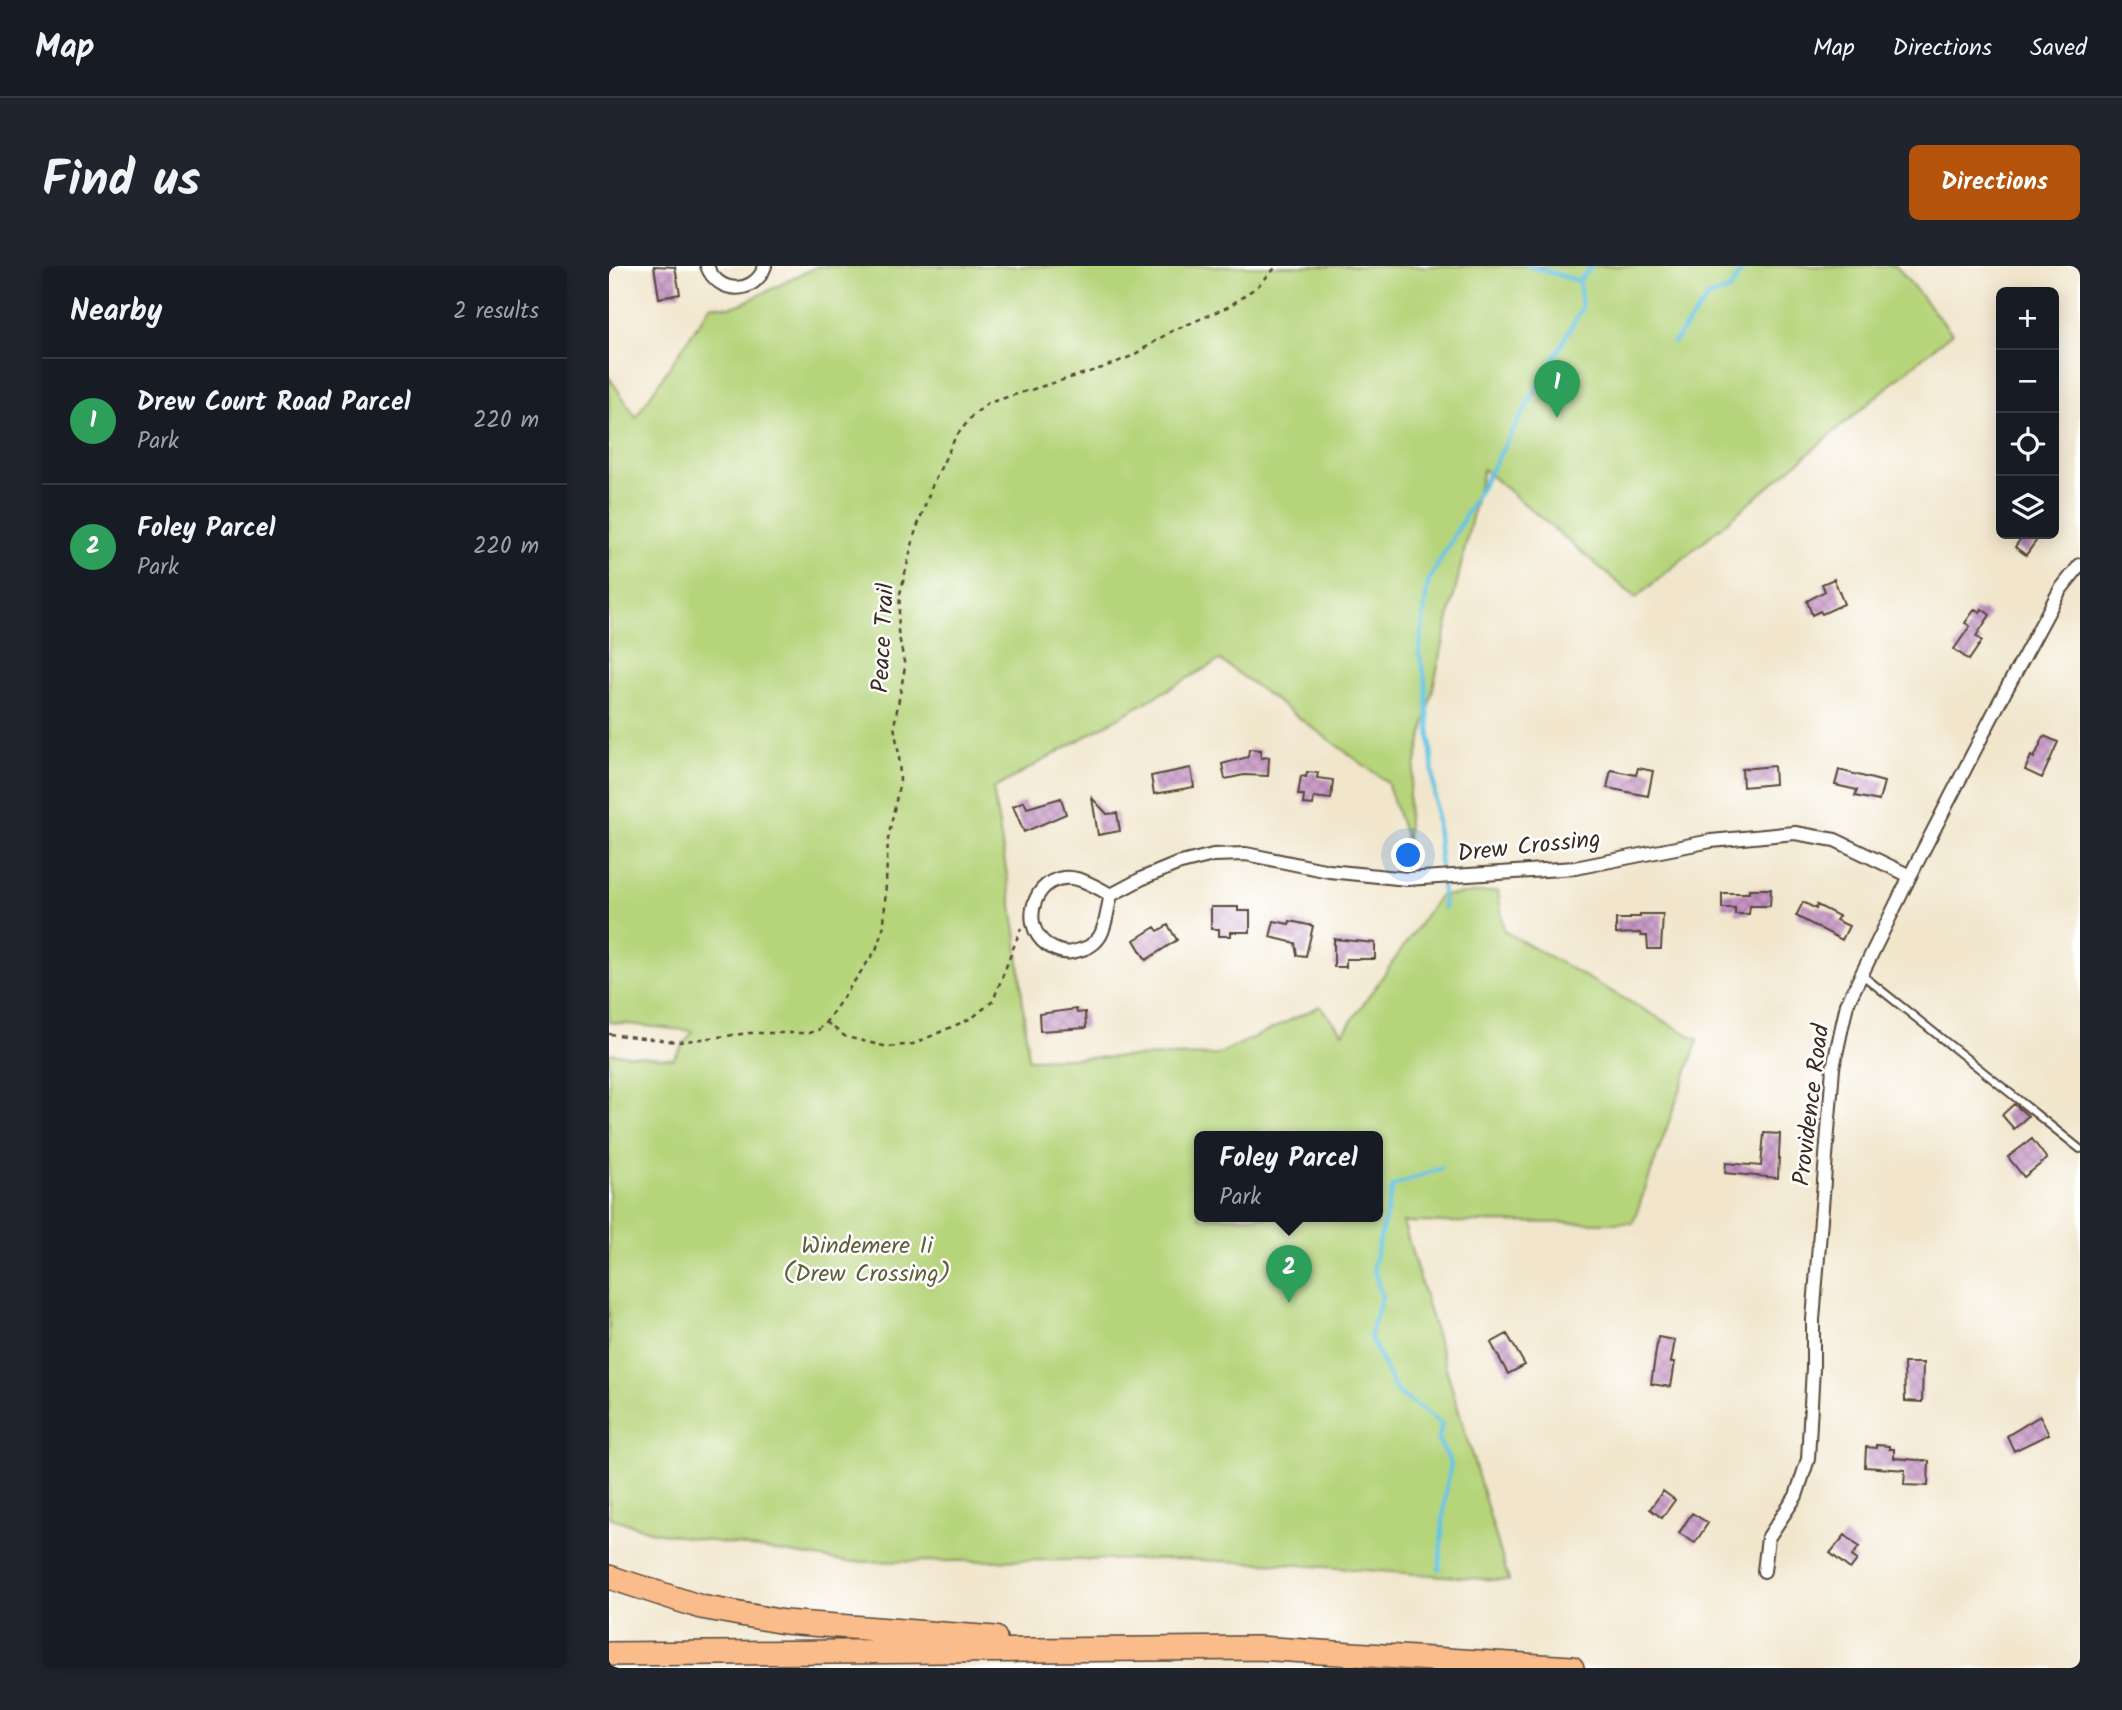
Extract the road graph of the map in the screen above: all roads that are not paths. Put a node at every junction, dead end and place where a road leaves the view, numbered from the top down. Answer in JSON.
{"nodes":[{"id":1,"x":707,"y":266,"type":"edge"},
{"id":2,"x":765,"y":266,"type":"edge"},
{"id":3,"x":2080,"y":565,"type":"edge"},
{"id":4,"x":1910,"y":876,"type":"junction"},
{"id":5,"x":1111,"y":895,"type":"junction"},
{"id":6,"x":1861,"y":974,"type":"junction"},
{"id":7,"x":2080,"y":1149,"type":"edge"},
{"id":8,"x":1764,"y":1572,"type":"dead end"},
{"id":9,"x":609,"y":1577,"type":"edge"},
{"id":10,"x":1120,"y":1650,"type":"junction"},
{"id":11,"x":609,"y":1654,"type":"edge"},
{"id":12,"x":1572,"y":1668,"type":"edge"}],
"edges":[{"from":1,"to":2,"type":"street"},
{"from":3,"to":4,"type":"street","name":"Providence Road"},
{"from":4,"to":5,"type":"street","name":"Drew Crossing"},
{"from":4,"to":6,"type":"street","name":"Providence Road"},
{"from":5,"to":5,"type":"street"},
{"from":6,"to":7,"type":"lane"},
{"from":6,"to":8,"type":"street","name":"Providence Road"},
{"from":9,"to":10,"type":"highway"},
{"from":10,"to":11,"type":"highway"},
{"from":10,"to":12,"type":"highway"}]}
